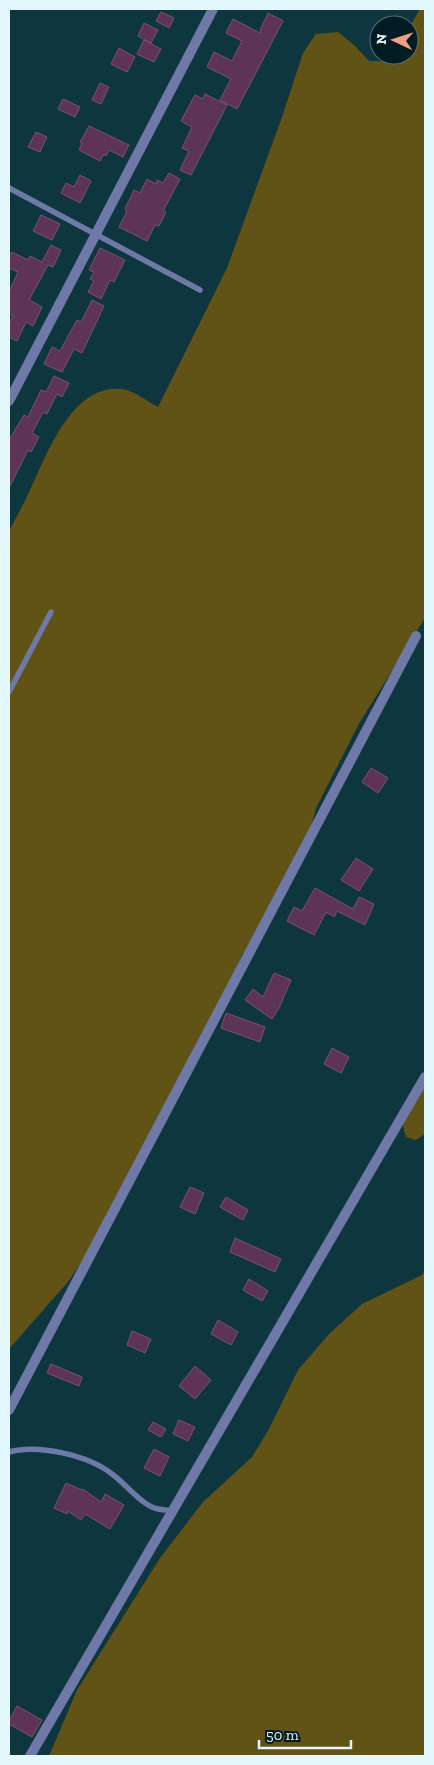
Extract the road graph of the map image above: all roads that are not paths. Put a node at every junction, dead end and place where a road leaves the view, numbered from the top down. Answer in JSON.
{"nodes":[{"id":1,"x":213,"y":9,"type":"edge"},
{"id":2,"x":9,"y":188,"type":"edge"},
{"id":3,"x":95,"y":234,"type":"junction"},
{"id":4,"x":200,"y":290,"type":"dead end"},
{"id":5,"x":9,"y":400,"type":"edge"},
{"id":6,"x":51,"y":612,"type":"dead end"},
{"id":7,"x":416,"y":636,"type":"dead end"},
{"id":8,"x":9,"y":692,"type":"edge"},
{"id":9,"x":425,"y":1077,"type":"edge"},
{"id":10,"x":9,"y":1410,"type":"edge"},
{"id":11,"x":9,"y":1452,"type":"edge"},
{"id":12,"x":173,"y":1511,"type":"junction"},
{"id":13,"x":30,"y":1756,"type":"edge"}],
"edges":[{"from":1,"to":3,"type":"street"},
{"from":2,"to":3,"type":"lane"},
{"from":3,"to":4,"type":"lane"},
{"from":3,"to":5,"type":"street"},
{"from":6,"to":8,"type":"lane"},
{"from":7,"to":10,"type":"street"},
{"from":9,"to":12,"type":"street"},
{"from":11,"to":12,"type":"lane"},
{"from":12,"to":13,"type":"street"}]}
